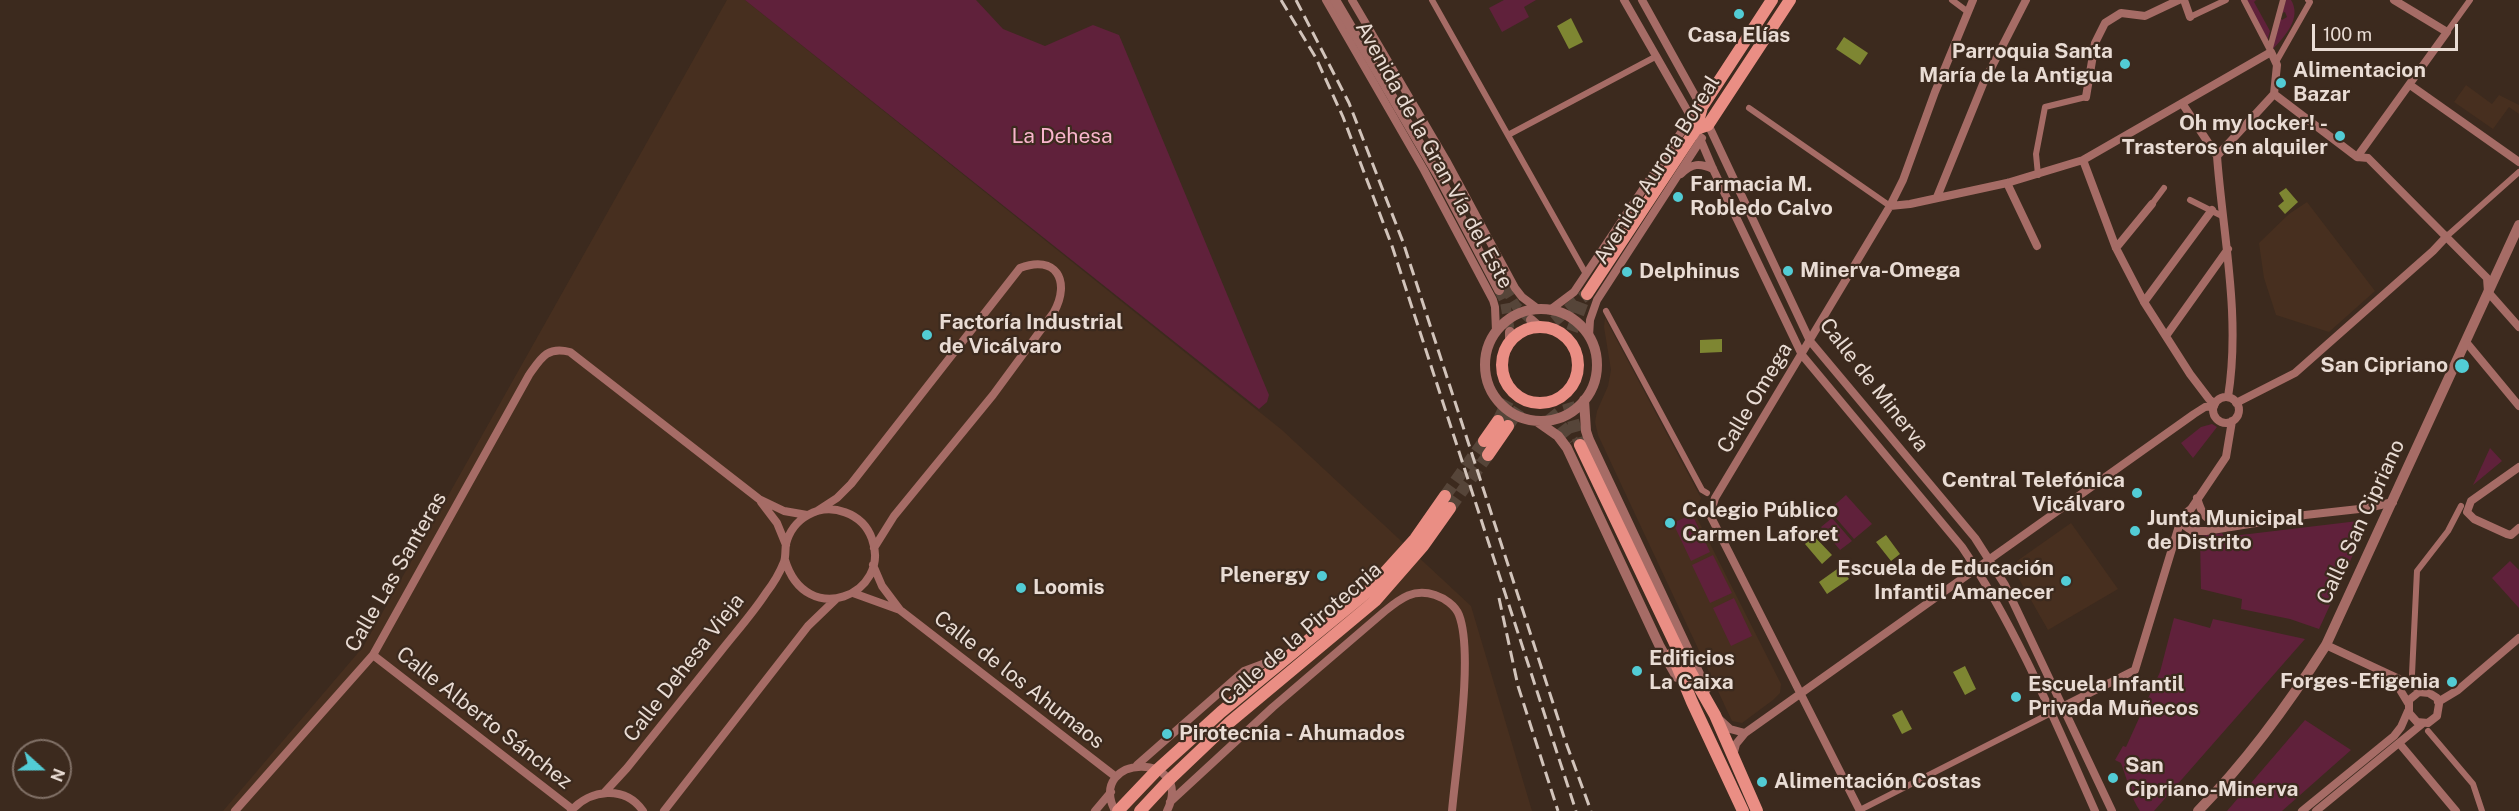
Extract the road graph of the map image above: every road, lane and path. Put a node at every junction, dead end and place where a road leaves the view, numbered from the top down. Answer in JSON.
{"nodes":[{"id":1,"x":1326,"y":0,"type":"edge"},
{"id":2,"x":1335,"y":0,"type":"edge"},
{"id":3,"x":1342,"y":0,"type":"edge"},
{"id":4,"x":1352,"y":0,"type":"edge"},
{"id":5,"x":1432,"y":0,"type":"edge"},
{"id":6,"x":1624,"y":0,"type":"edge"},
{"id":7,"x":1642,"y":0,"type":"edge"},
{"id":8,"x":1772,"y":0,"type":"edge"},
{"id":9,"x":1790,"y":0,"type":"edge"},
{"id":10,"x":1952,"y":0,"type":"edge"},
{"id":11,"x":1972,"y":0,"type":"edge"},
{"id":12,"x":2026,"y":0,"type":"edge"},
{"id":13,"x":2178,"y":0,"type":"edge"},
{"id":14,"x":2184,"y":0,"type":"edge"},
{"id":15,"x":2226,"y":0,"type":"edge"},
{"id":16,"x":2244,"y":0,"type":"edge"},
{"id":17,"x":2283,"y":0,"type":"edge"},
{"id":18,"x":2308,"y":0,"type":"edge"},
{"id":19,"x":2394,"y":0,"type":"edge"},
{"id":20,"x":2470,"y":0,"type":"edge"},
{"id":21,"x":1968,"y":12,"type":"junction"},
{"id":22,"x":2190,"y":17,"type":"joint"},
{"id":23,"x":2447,"y":32,"type":"junction"},
{"id":24,"x":2271,"y":52,"type":"junction"},
{"id":25,"x":1656,"y":57,"type":"junction"},
{"id":26,"x":2276,"y":62,"type":"junction"},
{"id":27,"x":2410,"y":85,"type":"junction"},
{"id":28,"x":2274,"y":94,"type":"junction"},
{"id":29,"x":2086,"y":97,"type":"joint"},
{"id":30,"x":2182,"y":103,"type":"junction"},
{"id":31,"x":1702,"y":107,"type":"junction"},
{"id":32,"x":1749,"y":108,"type":"dead end"},
{"id":33,"x":1691,"y":117,"type":"junction"},
{"id":34,"x":1708,"y":124,"type":"junction"},
{"id":35,"x":1508,"y":135,"type":"junction"},
{"id":36,"x":1698,"y":135,"type":"junction"},
{"id":37,"x":2217,"y":156,"type":"junction"},
{"id":38,"x":2357,"y":158,"type":"junction"},
{"id":39,"x":2083,"y":160,"type":"junction"},
{"id":40,"x":2519,"y":162,"type":"edge"},
{"id":41,"x":1713,"y":170,"type":"junction"},
{"id":42,"x":2519,"y":172,"type":"edge"},
{"id":43,"x":2038,"y":176,"type":"junction"},
{"id":44,"x":1674,"y":181,"type":"junction"},
{"id":45,"x":2007,"y":183,"type":"junction"},
{"id":46,"x":2164,"y":188,"type":"dead end"},
{"id":47,"x":1937,"y":197,"type":"junction"},
{"id":48,"x":2190,"y":200,"type":"dead end"},
{"id":49,"x":2151,"y":204,"type":"joint"},
{"id":50,"x":1890,"y":206,"type":"junction"},
{"id":51,"x":2212,"y":210,"type":"junction"},
{"id":52,"x":2222,"y":216,"type":"junction"},
{"id":53,"x":2519,"y":225,"type":"edge"},
{"id":54,"x":2446,"y":236,"type":"junction"},
{"id":55,"x":2037,"y":246,"type":"dead end"},
{"id":56,"x":2116,"y":248,"type":"junction"},
{"id":57,"x":2228,"y":249,"type":"junction"},
{"id":58,"x":1586,"y":274,"type":"junction"},
{"id":59,"x":2488,"y":292,"type":"junction"},
{"id":60,"x":1587,"y":294,"type":"tunnel mouth"},
{"id":61,"x":2144,"y":302,"type":"junction"},
{"id":62,"x":1606,"y":311,"type":"dead end"},
{"id":63,"x":1543,"y":319,"type":"junction"},
{"id":64,"x":2519,"y":327,"type":"edge"},
{"id":65,"x":1572,"y":331,"type":"tunnel mouth"},
{"id":66,"x":1496,"y":332,"type":"junction"},
{"id":67,"x":1588,"y":336,"type":"junction"},
{"id":68,"x":2166,"y":336,"type":"junction"},
{"id":69,"x":1810,"y":341,"type":"junction"},
{"id":70,"x":2466,"y":342,"type":"junction"},
{"id":71,"x":1572,"y":344,"type":"junction"},
{"id":72,"x":1802,"y":355,"type":"junction"},
{"id":73,"x":1510,"y":388,"type":"junction"},
{"id":74,"x":2228,"y":397,"type":"junction"},
{"id":75,"x":1584,"y":400,"type":"junction"},
{"id":76,"x":1508,"y":401,"type":"tunnel mouth"},
{"id":77,"x":2236,"y":403,"type":"junction"},
{"id":78,"x":1529,"y":404,"type":"junction"},
{"id":79,"x":2519,"y":406,"type":"edge"},
{"id":80,"x":2214,"y":408,"type":"junction"},
{"id":81,"x":1550,"y":412,"type":"tunnel mouth"},
{"id":82,"x":1538,"y":422,"type":"junction"},
{"id":83,"x":2228,"y":422,"type":"junction"},
{"id":84,"x":1484,"y":441,"type":"tunnel mouth"},
{"id":85,"x":1488,"y":455,"type":"tunnel mouth"},
{"id":86,"x":2519,"y":467,"type":"edge"},
{"id":87,"x":1707,"y":493,"type":"dead end"},
{"id":88,"x":2197,"y":498,"type":"junction"},
{"id":89,"x":759,"y":499,"type":"junction"},
{"id":90,"x":2393,"y":502,"type":"junction"},
{"id":91,"x":2461,"y":506,"type":"dead end"},
{"id":92,"x":2191,"y":509,"type":"junction"},
{"id":93,"x":817,"y":511,"type":"junction"},
{"id":94,"x":2201,"y":511,"type":"junction"},
{"id":95,"x":807,"y":515,"type":"junction"},
{"id":96,"x":2181,"y":523,"type":"junction"},
{"id":97,"x":2224,"y":527,"type":"junction"},
{"id":98,"x":2519,"y":528,"type":"edge"},
{"id":99,"x":786,"y":545,"type":"junction"},
{"id":100,"x":874,"y":548,"type":"junction"},
{"id":101,"x":1989,"y":558,"type":"junction"},
{"id":102,"x":785,"y":560,"type":"junction"},
{"id":103,"x":873,"y":565,"type":"junction"},
{"id":104,"x":1977,"y":568,"type":"junction"},
{"id":105,"x":853,"y":592,"type":"junction"},
{"id":106,"x":836,"y":599,"type":"junction"},
{"id":107,"x":900,"y":610,"type":"junction"},
{"id":108,"x":2519,"y":638,"type":"edge"},
{"id":109,"x":2326,"y":645,"type":"junction"},
{"id":110,"x":1289,"y":654,"type":"junction"},
{"id":111,"x":373,"y":655,"type":"junction"},
{"id":112,"x":2384,"y":673,"type":"junction"},
{"id":113,"x":2412,"y":674,"type":"dead end"},
{"id":114,"x":2429,"y":693,"type":"junction"},
{"id":115,"x":1802,"y":694,"type":"junction"},
{"id":116,"x":1692,"y":702,"type":"junction"},
{"id":117,"x":2438,"y":702,"type":"junction"},
{"id":118,"x":2064,"y":706,"type":"junction"},
{"id":119,"x":2408,"y":707,"type":"junction"},
{"id":120,"x":2051,"y":713,"type":"junction"},
{"id":121,"x":1715,"y":715,"type":"junction"},
{"id":122,"x":2425,"y":727,"type":"junction"},
{"id":123,"x":1745,"y":734,"type":"junction"},
{"id":124,"x":2399,"y":743,"type":"junction"},
{"id":125,"x":1733,"y":759,"type":"junction"},
{"id":126,"x":1137,"y":765,"type":"junction"},
{"id":127,"x":1157,"y":770,"type":"junction"},
{"id":128,"x":1116,"y":777,"type":"junction"},
{"id":129,"x":1168,"y":781,"type":"junction"},
{"id":130,"x":1110,"y":792,"type":"junction"},
{"id":131,"x":604,"y":793,"type":"junction"},
{"id":132,"x":1170,"y":802,"type":"junction"},
{"id":133,"x":572,"y":810,"type":"edge"},
{"id":134,"x":236,"y":811,"type":"edge"},
{"id":135,"x":643,"y":811,"type":"edge"},
{"id":136,"x":664,"y":811,"type":"edge"},
{"id":137,"x":1095,"y":811,"type":"edge"},
{"id":138,"x":1116,"y":811,"type":"edge"},
{"id":139,"x":1140,"y":811,"type":"edge"},
{"id":140,"x":1167,"y":811,"type":"edge"},
{"id":141,"x":1452,"y":811,"type":"edge"},
{"id":142,"x":1743,"y":811,"type":"edge"},
{"id":143,"x":1757,"y":811,"type":"edge"},
{"id":144,"x":1860,"y":811,"type":"edge"},
{"id":145,"x":2095,"y":811,"type":"edge"},
{"id":146,"x":2112,"y":811,"type":"edge"},
{"id":147,"x":2198,"y":811,"type":"edge"},
{"id":148,"x":2302,"y":811,"type":"edge"},
{"id":149,"x":2316,"y":811,"type":"edge"},
{"id":150,"x":2456,"y":811,"type":"edge"},
{"id":151,"x":2482,"y":811,"type":"edge"}],
"edges":[{"from":1,"to":66,"type":"street","name":"Avenida de la Gran Vía del Este"},
{"from":2,"to":3,"type":"street","name":"Avenida de la Gran Vía del Este"},
{"from":4,"to":63,"type":"street","name":"Avenida de la Gran Vía del Este"},
{"from":5,"to":35,"type":"street"},
{"from":6,"to":25,"type":"street","name":"Calle de Minerva"},
{"from":7,"to":31,"type":"street","name":"Calle de Minerva"},
{"from":8,"to":31,"type":"main road","name":"Avenida Aurora Boreal"},
{"from":9,"to":34,"type":"main road","name":"Avenida Aurora Boreal"},
{"from":10,"to":21,"type":"street"},
{"from":11,"to":21,"type":"street","name":"Calle Omega"},
{"from":12,"to":47,"type":"street"},
{"from":13,"to":29,"type":"street"},
{"from":14,"to":22,"type":"street"},
{"from":15,"to":22,"type":"street"},
{"from":16,"to":24,"type":"street"},
{"from":17,"to":24,"type":"street"},
{"from":18,"to":26,"type":"street"},
{"from":19,"to":23,"type":"street"},
{"from":20,"to":23,"type":"street"},
{"from":21,"to":50,"type":"street","name":"Calle Omega"},
{"from":23,"to":27,"type":"street"},
{"from":24,"to":26,"type":"street"},
{"from":24,"to":30,"type":"street"},
{"from":25,"to":33,"type":"street","name":"Calle de Minerva"},
{"from":25,"to":35,"type":"street"},
{"from":26,"to":28,"type":"street"},
{"from":27,"to":38,"type":"street"},
{"from":27,"to":40,"type":"street"},
{"from":28,"to":37,"type":"street"},
{"from":28,"to":38,"type":"street"},
{"from":29,"to":43,"type":"street"},
{"from":30,"to":37,"type":"street"},
{"from":30,"to":39,"type":"street"},
{"from":31,"to":33,"type":"street","name":"Avenida Aurora Boreal"},
{"from":31,"to":34,"type":"street","name":"Calle de Minerva"},
{"from":31,"to":36,"type":"main road"},
{"from":32,"to":50,"type":"street"},
{"from":33,"to":36,"type":"street","name":"Calle de Minerva"},
{"from":33,"to":58,"type":"street","name":"Avenida Aurora Boreal"},
{"from":34,"to":36,"type":"main road"},
{"from":34,"to":69,"type":"street","name":"Calle de Minerva"},
{"from":35,"to":58,"type":"street"},
{"from":36,"to":41,"type":"street","name":"Calle de Minerva"},
{"from":36,"to":44,"type":"street","name":"Avenida Aurora Boreal"},
{"from":36,"to":60,"type":"main road"},
{"from":37,"to":52,"type":"street"},
{"from":38,"to":54,"type":"street"},
{"from":39,"to":43,"type":"street"},
{"from":39,"to":56,"type":"street"},
{"from":41,"to":44,"type":"street"},
{"from":41,"to":72,"type":"street","name":"Calle de Minerva"},
{"from":42,"to":54,"type":"street"},
{"from":43,"to":45,"type":"street"},
{"from":44,"to":67,"type":"street","name":"Avenida Aurora Boreal"},
{"from":45,"to":47,"type":"street"},
{"from":45,"to":55,"type":"street"},
{"from":46,"to":49,"type":"street"},
{"from":47,"to":50,"type":"street"},
{"from":48,"to":51,"type":"street"},
{"from":49,"to":56,"type":"street"},
{"from":50,"to":69,"type":"street","name":"Calle Omega"},
{"from":51,"to":52,"type":"street"},
{"from":51,"to":61,"type":"street"},
{"from":52,"to":57,"type":"street"},
{"from":53,"to":59,"type":"street","name":"Calle San Cipriano"},
{"from":54,"to":59,"type":"street"},
{"from":54,"to":77,"type":"street"},
{"from":56,"to":61,"type":"street"},
{"from":57,"to":68,"type":"street"},
{"from":57,"to":74,"type":"street"},
{"from":58,"to":63,"type":"street","name":"Avenida Aurora Boreal"},
{"from":59,"to":64,"type":"street"},
{"from":59,"to":70,"type":"street","name":"Calle San Cipriano"},
{"from":61,"to":68,"type":"street"},
{"from":62,"to":87,"type":"street"},
{"from":63,"to":66,"type":"street"},
{"from":63,"to":67,"type":"street"},
{"from":63,"to":71,"type":"main road"},
{"from":63,"to":73,"type":"main road"},
{"from":65,"to":71,"type":"main road"},
{"from":66,"to":82,"type":"street"},
{"from":67,"to":75,"type":"street"},
{"from":68,"to":80,"type":"street"},
{"from":69,"to":72,"type":"street","name":"Calle Omega"},
{"from":69,"to":101,"type":"street","name":"Calle de Minerva"},
{"from":70,"to":79,"type":"street"},
{"from":70,"to":90,"type":"street","name":"Calle San Cipriano"},
{"from":71,"to":78,"type":"main road"},
{"from":72,"to":104,"type":"street","name":"Calle de Minerva"},
{"from":72,"to":115,"type":"street","name":"Calle Omega"},
{"from":73,"to":76,"type":"main road"},
{"from":73,"to":78,"type":"main road"},
{"from":74,"to":77,"type":"street"},
{"from":74,"to":80,"type":"street"},
{"from":75,"to":82,"type":"street"},
{"from":75,"to":121,"type":"street"},
{"from":77,"to":83,"type":"street"},
{"from":78,"to":81,"type":"main road"},
{"from":80,"to":83,"type":"street"},
{"from":80,"to":101,"type":"street"},
{"from":82,"to":116,"type":"street"},
{"from":83,"to":88,"type":"street"},
{"from":84,"to":85,"type":"main road"},
{"from":86,"to":98,"type":"street"},
{"from":88,"to":92,"type":"street"},
{"from":88,"to":94,"type":"street"},
{"from":89,"to":95,"type":"street"},
{"from":89,"to":99,"type":"street"},
{"from":89,"to":111,"type":"street","name":"Calle Las Santeras"},
{"from":90,"to":97,"type":"street"},
{"from":90,"to":109,"type":"street","name":"Calle San Cipriano"},
{"from":91,"to":113,"type":"street"},
{"from":92,"to":94,"type":"street"},
{"from":92,"to":96,"type":"street"},
{"from":93,"to":95,"type":"street"},
{"from":93,"to":100,"type":"street"},
{"from":93,"to":100,"type":"street"},
{"from":94,"to":97,"type":"street"},
{"from":95,"to":99,"type":"street"},
{"from":96,"to":97,"type":"street"},
{"from":96,"to":118,"type":"street"},
{"from":99,"to":102,"type":"street"},
{"from":100,"to":103,"type":"street"},
{"from":101,"to":104,"type":"street"},
{"from":101,"to":118,"type":"street","name":"Calle de Minerva"},
{"from":102,"to":106,"type":"street"},
{"from":102,"to":131,"type":"street","name":"Calle Dehesa Vieja"},
{"from":103,"to":105,"type":"street"},
{"from":103,"to":107,"type":"street","name":"Calle de los Ahumaos"},
{"from":104,"to":115,"type":"street"},
{"from":104,"to":120,"type":"street","name":"Calle de Minerva"},
{"from":105,"to":106,"type":"street"},
{"from":105,"to":107,"type":"street","name":"Calle de los Ahumaos"},
{"from":106,"to":136,"type":"street"},
{"from":107,"to":128,"type":"street","name":"Calle de los Ahumaos"},
{"from":108,"to":117,"type":"street"},
{"from":109,"to":112,"type":"street"},
{"from":109,"to":147,"type":"street","name":"Calle San Cipriano"},
{"from":110,"to":126,"type":"street","name":"Calle de la Pirotecnia"},
{"from":110,"to":127,"type":"main road","name":"Calle de la Pirotecnia"},
{"from":110,"to":129,"type":"main road","name":"Calle de la Pirotecnia"},
{"from":111,"to":133,"type":"street","name":"Calle Alberto Sánchez"},
{"from":111,"to":134,"type":"street","name":"Calle Las Santeras"},
{"from":112,"to":114,"type":"street"},
{"from":112,"to":119,"type":"street"},
{"from":114,"to":117,"type":"street"},
{"from":114,"to":119,"type":"street"},
{"from":115,"to":123,"type":"street"},
{"from":115,"to":144,"type":"street","name":"Calle Omega"},
{"from":116,"to":121,"type":"main road"},
{"from":116,"to":142,"type":"main road"},
{"from":117,"to":122,"type":"street"},
{"from":118,"to":146,"type":"street","name":"Calle de Minerva"},
{"from":119,"to":122,"type":"street"},
{"from":119,"to":148,"type":"street"},
{"from":120,"to":144,"type":"street"},
{"from":120,"to":145,"type":"street","name":"Calle de Minerva"},
{"from":121,"to":123,"type":"street"},
{"from":121,"to":125,"type":"main road"},
{"from":122,"to":124,"type":"street"},
{"from":122,"to":151,"type":"street"},
{"from":123,"to":125,"type":"street"},
{"from":124,"to":149,"type":"street"},
{"from":124,"to":150,"type":"street"},
{"from":125,"to":143,"type":"main road"},
{"from":126,"to":127,"type":"street"},
{"from":126,"to":128,"type":"street","name":"Calle de la Pirotecnia"},
{"from":127,"to":129,"type":"street"},
{"from":127,"to":138,"type":"main road","name":"Calle de la Pirotecnia"},
{"from":128,"to":130,"type":"street"},
{"from":129,"to":132,"type":"street","name":"Calle de la Pirotecnia"},
{"from":129,"to":139,"type":"main road","name":"Calle de la Pirotecnia"},
{"from":130,"to":137,"type":"street"},
{"from":130,"to":138,"type":"street","name":"Calle de la Pirotecnia"},
{"from":131,"to":133,"type":"street"},
{"from":131,"to":135,"type":"street"},
{"from":132,"to":140,"type":"street","name":"Calle de la Pirotecnia"},
{"from":132,"to":141,"type":"street","name":"Calle de la Pirotecnia"}]}
